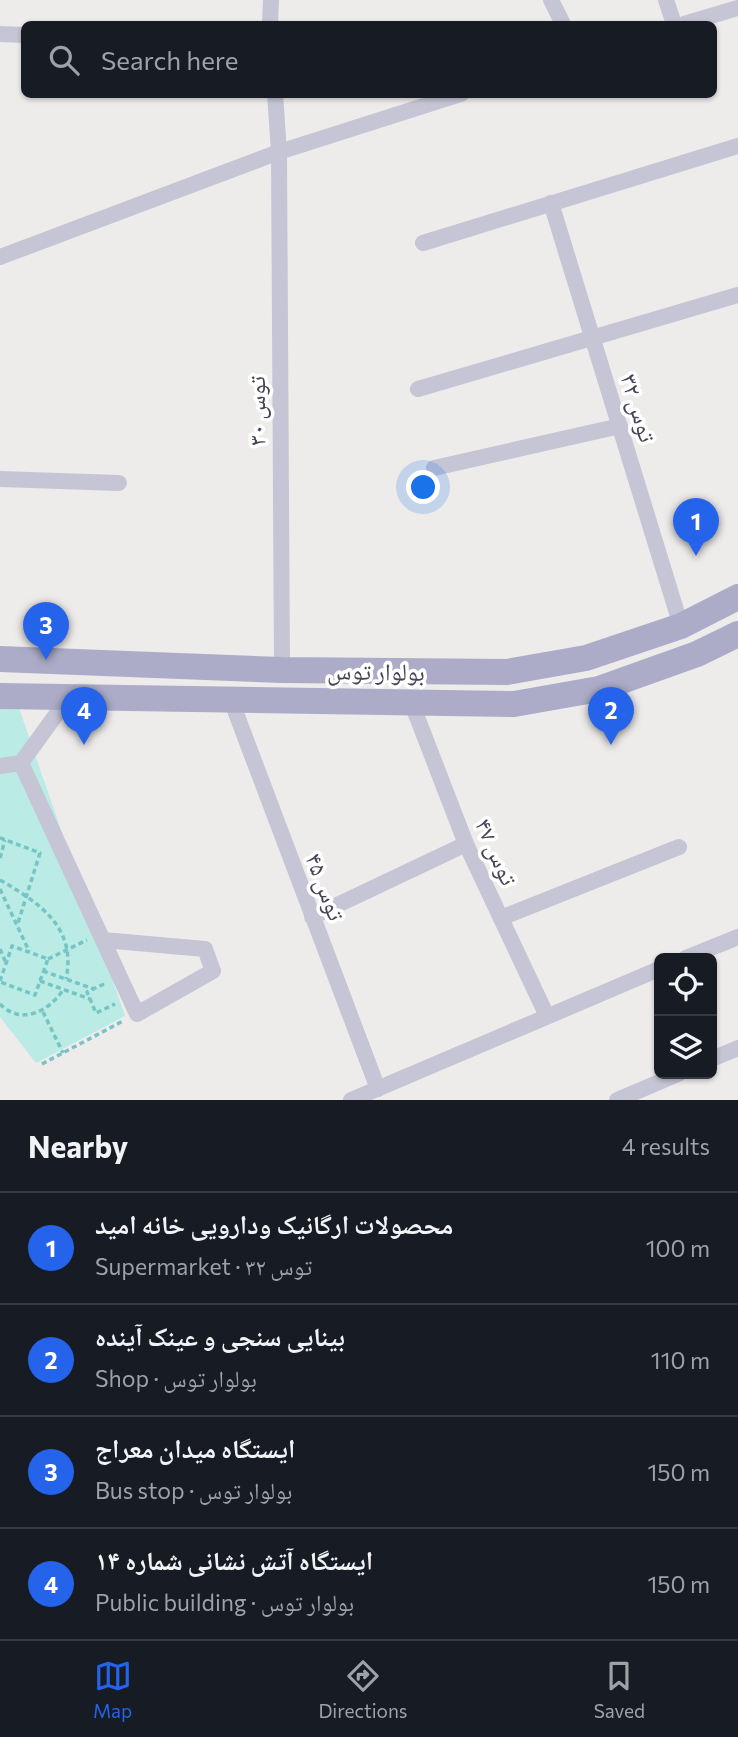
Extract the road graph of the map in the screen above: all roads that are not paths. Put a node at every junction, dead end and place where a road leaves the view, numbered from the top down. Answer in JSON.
{"nodes":[{"id":1,"x":271,"y":0,"type":"edge"},
{"id":2,"x":551,"y":0,"type":"edge"},
{"id":3,"x":666,"y":0,"type":"edge"},
{"id":4,"x":738,"y":8,"type":"edge"},
{"id":5,"x":271,"y":21,"type":"edge"},
{"id":6,"x":562,"y":21,"type":"edge"},
{"id":7,"x":673,"y":21,"type":"edge"},
{"id":8,"x":694,"y":21,"type":"edge"},
{"id":9,"x":0,"y":34,"type":"edge"},
{"id":10,"x":21,"y":34,"type":"edge"},
{"id":11,"x":275,"y":98,"type":"edge"},
{"id":12,"x":448,"y":98,"type":"edge"},
{"id":13,"x":738,"y":146,"type":"edge"},
{"id":14,"x":279,"y":152,"type":"junction"},
{"id":15,"x":551,"y":203,"type":"junction"},
{"id":16,"x":423,"y":243,"type":"dead end"},
{"id":17,"x":0,"y":257,"type":"edge"},
{"id":18,"x":738,"y":295,"type":"edge"},
{"id":19,"x":592,"y":338,"type":"junction"},
{"id":20,"x":418,"y":388,"type":"dead end"},
{"id":21,"x":620,"y":426,"type":"junction"},
{"id":22,"x":434,"y":468,"type":"dead end"},
{"id":23,"x":0,"y":479,"type":"edge"},
{"id":24,"x":119,"y":483,"type":"dead end"},
{"id":25,"x":738,"y":597,"type":"edge"},
{"id":26,"x":681,"y":626,"type":"junction"},
{"id":27,"x":738,"y":634,"type":"edge"},
{"id":28,"x":0,"y":659,"type":"edge"},
{"id":29,"x":282,"y":670,"type":"junction"},
{"id":30,"x":0,"y":696,"type":"edge"},
{"id":31,"x":69,"y":698,"type":"junction"},
{"id":32,"x":230,"y":700,"type":"junction"},
{"id":33,"x":412,"y":704,"type":"junction"},
{"id":34,"x":21,"y":763,"type":"junction"},
{"id":35,"x":0,"y":766,"type":"edge"},
{"id":36,"x":466,"y":844,"type":"junction"},
{"id":37,"x":679,"y":847,"type":"dead end"},
{"id":38,"x":313,"y":917,"type":"junction"},
{"id":39,"x":501,"y":918,"type":"junction"},
{"id":40,"x":101,"y":937,"type":"junction"},
{"id":41,"x":738,"y":937,"type":"edge"},
{"id":42,"x":698,"y":953,"type":"edge"},
{"id":43,"x":654,"y":971,"type":"edge"},
{"id":44,"x":546,"y":1014,"type":"junction"},
{"id":45,"x":738,"y":1048,"type":"edge"},
{"id":46,"x":717,"y":1057,"type":"edge"},
{"id":47,"x":666,"y":1079,"type":"edge"},
{"id":48,"x":378,"y":1089,"type":"junction"},
{"id":49,"x":351,"y":1100,"type":"edge"},
{"id":50,"x":617,"y":1100,"type":"edge"}],
"edges":[{"from":1,"to":5,"type":"street"},
{"from":2,"to":6,"type":"street"},
{"from":3,"to":7,"type":"street"},
{"from":4,"to":8,"type":"street"},
{"from":9,"to":10,"type":"street"},
{"from":11,"to":14,"type":"street","name":"توس ۳۰"},
{"from":12,"to":14,"type":"street"},
{"from":13,"to":15,"type":"street"},
{"from":14,"to":17,"type":"street"},
{"from":14,"to":29,"type":"street","name":"توس ۳۰"},
{"from":15,"to":16,"type":"street"},
{"from":15,"to":19,"type":"street","name":"توس ۳۲"},
{"from":18,"to":19,"type":"street"},
{"from":19,"to":20,"type":"street"},
{"from":19,"to":21,"type":"street","name":"توس ۳۲"},
{"from":21,"to":22,"type":"street"},
{"from":21,"to":26,"type":"street","name":"توس ۳۲"},
{"from":23,"to":24,"type":"street"},
{"from":25,"to":26,"type":"main road","name":"بولوار توس"},
{"from":26,"to":29,"type":"main road","name":"بولوار توس"},
{"from":27,"to":33,"type":"main road","name":"بولوار توس"},
{"from":28,"to":29,"type":"main road","name":"بولوار توس"},
{"from":30,"to":31,"type":"main road","name":"بولوار توس"},
{"from":31,"to":32,"type":"main road","name":"بولوار توس"},
{"from":31,"to":34,"type":"street"},
{"from":32,"to":33,"type":"main road","name":"بولوار توس"},
{"from":32,"to":38,"type":"street","name":"توس ۴۵"},
{"from":33,"to":36,"type":"street","name":"توس ۴۷"},
{"from":34,"to":35,"type":"street"},
{"from":34,"to":40,"type":"street"},
{"from":36,"to":38,"type":"street"},
{"from":36,"to":39,"type":"street","name":"توس ۴۷"},
{"from":37,"to":39,"type":"street"},
{"from":38,"to":48,"type":"street","name":"توس ۴۵"},
{"from":39,"to":44,"type":"street","name":"توس ۴۷"},
{"from":40,"to":40,"type":"street"},
{"from":41,"to":42,"type":"street"},
{"from":43,"to":44,"type":"street"},
{"from":44,"to":48,"type":"street"},
{"from":45,"to":46,"type":"street"},
{"from":47,"to":50,"type":"street"},
{"from":48,"to":49,"type":"street"}]}
